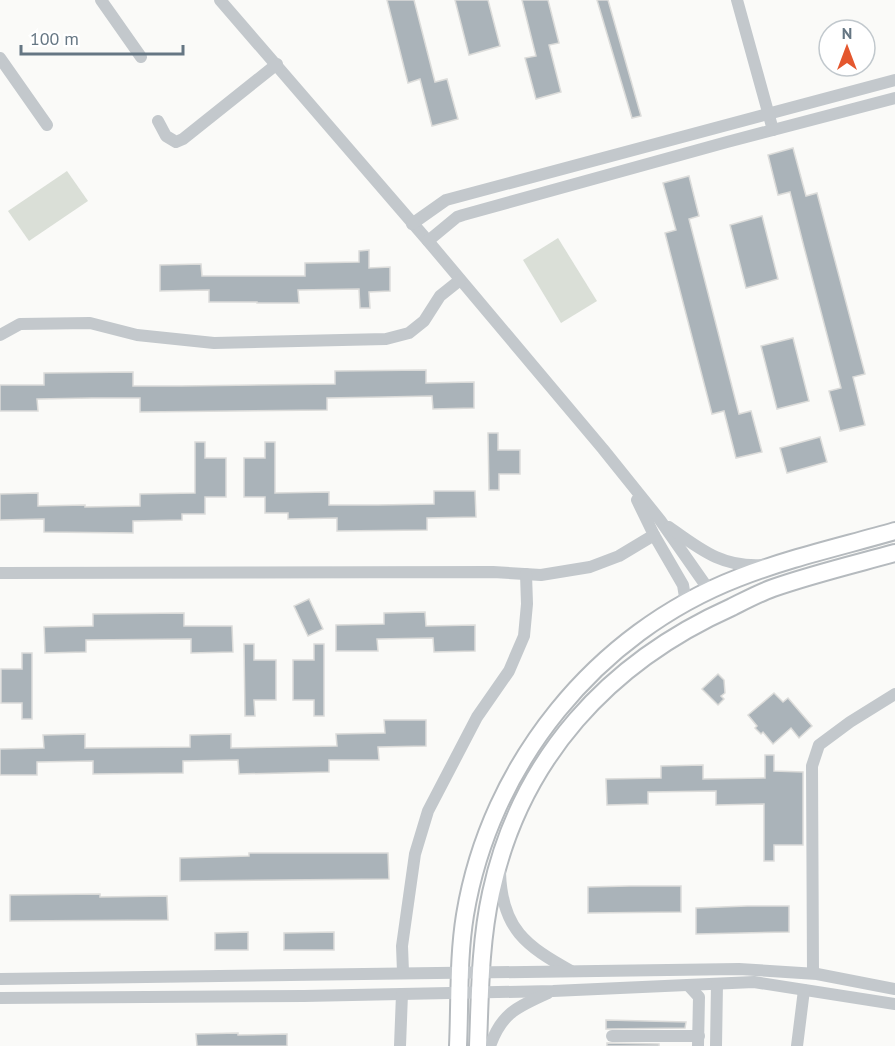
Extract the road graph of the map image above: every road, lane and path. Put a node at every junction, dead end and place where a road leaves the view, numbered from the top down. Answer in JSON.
{"nodes":[{"id":1,"x":101,"y":0,"type":"edge"},
{"id":2,"x":220,"y":0,"type":"edge"},
{"id":3,"x":737,"y":0,"type":"edge"},
{"id":4,"x":141,"y":57,"type":"dead end"},
{"id":5,"x":0,"y":58,"type":"edge"},
{"id":6,"x":276,"y":64,"type":"junction"},
{"id":7,"x":895,"y":80,"type":"edge"},
{"id":8,"x":895,"y":98,"type":"edge"},
{"id":9,"x":768,"y":113,"type":"junction"},
{"id":10,"x":158,"y":121,"type":"dead end"},
{"id":11,"x":47,"y":125,"type":"dead end"},
{"id":12,"x":773,"y":130,"type":"junction"},
{"id":13,"x":412,"y":224,"type":"junction"},
{"id":14,"x":428,"y":241,"type":"junction"},
{"id":15,"x":459,"y":280,"type":"junction"},
{"id":16,"x":0,"y":335,"type":"edge"},
{"id":17,"x":629,"y":483,"type":"junction"},
{"id":18,"x":660,"y":520,"type":"junction"},
{"id":19,"x":895,"y":531,"type":"edge"},
{"id":20,"x":654,"y":535,"type":"junction"},
{"id":21,"x":895,"y":553,"type":"edge"},
{"id":22,"x":786,"y":562,"type":"junction"},
{"id":23,"x":0,"y":573,"type":"edge"},
{"id":24,"x":526,"y":574,"type":"junction"},
{"id":25,"x":709,"y":590,"type":"junction"},
{"id":26,"x":680,"y":605,"type":"junction"},
{"id":27,"x":895,"y":694,"type":"edge"},
{"id":28,"x":500,"y":858,"type":"junction"},
{"id":29,"x":403,"y":972,"type":"junction"},
{"id":30,"x":480,"y":972,"type":"junction"},
{"id":31,"x":572,"y":972,"type":"junction"},
{"id":32,"x":461,"y":973,"type":"junction"},
{"id":33,"x":813,"y":973,"type":"junction"},
{"id":34,"x":0,"y":979,"type":"edge"},
{"id":35,"x":717,"y":984,"type":"junction"},
{"id":36,"x":688,"y":985,"type":"junction"},
{"id":37,"x":895,"y":989,"type":"edge"},
{"id":38,"x":804,"y":990,"type":"junction"},
{"id":39,"x":480,"y":991,"type":"junction"},
{"id":40,"x":553,"y":991,"type":"junction"},
{"id":41,"x":461,"y":992,"type":"junction"},
{"id":42,"x":402,"y":994,"type":"junction"},
{"id":43,"x":0,"y":998,"type":"edge"},
{"id":44,"x":895,"y":1004,"type":"edge"},
{"id":45,"x":612,"y":1036,"type":"dead end"},
{"id":46,"x":698,"y":1041,"type":"edge"},
{"id":47,"x":400,"y":1046,"type":"edge"},
{"id":48,"x":458,"y":1046,"type":"edge"},
{"id":49,"x":478,"y":1046,"type":"edge"},
{"id":50,"x":490,"y":1046,"type":"edge"},
{"id":51,"x":716,"y":1046,"type":"edge"},
{"id":52,"x":797,"y":1046,"type":"edge"}],
"edges":[{"from":1,"to":4,"type":"street"},
{"from":2,"to":6,"type":"street"},
{"from":3,"to":9,"type":"street"},
{"from":5,"to":11,"type":"street"},
{"from":6,"to":10,"type":"street"},
{"from":6,"to":13,"type":"street"},
{"from":7,"to":9,"type":"street"},
{"from":8,"to":12,"type":"street"},
{"from":9,"to":12,"type":"street"},
{"from":9,"to":13,"type":"street"},
{"from":12,"to":14,"type":"street"},
{"from":13,"to":14,"type":"street"},
{"from":14,"to":15,"type":"street"},
{"from":15,"to":16,"type":"street"},
{"from":15,"to":17,"type":"street"},
{"from":17,"to":18,"type":"street"},
{"from":17,"to":20,"type":"street"},
{"from":18,"to":22,"type":"street"},
{"from":18,"to":25,"type":"street"},
{"from":19,"to":22,"type":"main road"},
{"from":20,"to":24,"type":"street"},
{"from":20,"to":26,"type":"street"},
{"from":21,"to":28,"type":"main road"},
{"from":22,"to":25,"type":"main road"},
{"from":23,"to":24,"type":"street"},
{"from":24,"to":29,"type":"street"},
{"from":25,"to":26,"type":"main road"},
{"from":26,"to":32,"type":"main road"},
{"from":27,"to":33,"type":"street"},
{"from":28,"to":30,"type":"main road"},
{"from":28,"to":31,"type":"street"},
{"from":29,"to":32,"type":"street"},
{"from":29,"to":34,"type":"street"},
{"from":30,"to":31,"type":"street"},
{"from":30,"to":32,"type":"street"},
{"from":30,"to":39,"type":"main road"},
{"from":31,"to":33,"type":"street"},
{"from":32,"to":41,"type":"main road"},
{"from":33,"to":37,"type":"street"},
{"from":35,"to":36,"type":"street"},
{"from":35,"to":38,"type":"street"},
{"from":35,"to":51,"type":"street"},
{"from":36,"to":40,"type":"street"},
{"from":36,"to":46,"type":"street"},
{"from":38,"to":44,"type":"street"},
{"from":38,"to":52,"type":"street"},
{"from":39,"to":40,"type":"street"},
{"from":39,"to":41,"type":"street"},
{"from":39,"to":49,"type":"main road"},
{"from":40,"to":50,"type":"street"},
{"from":41,"to":42,"type":"street"},
{"from":41,"to":48,"type":"main road"},
{"from":42,"to":43,"type":"street"},
{"from":42,"to":47,"type":"street"},
{"from":45,"to":46,"type":"street"}]}
